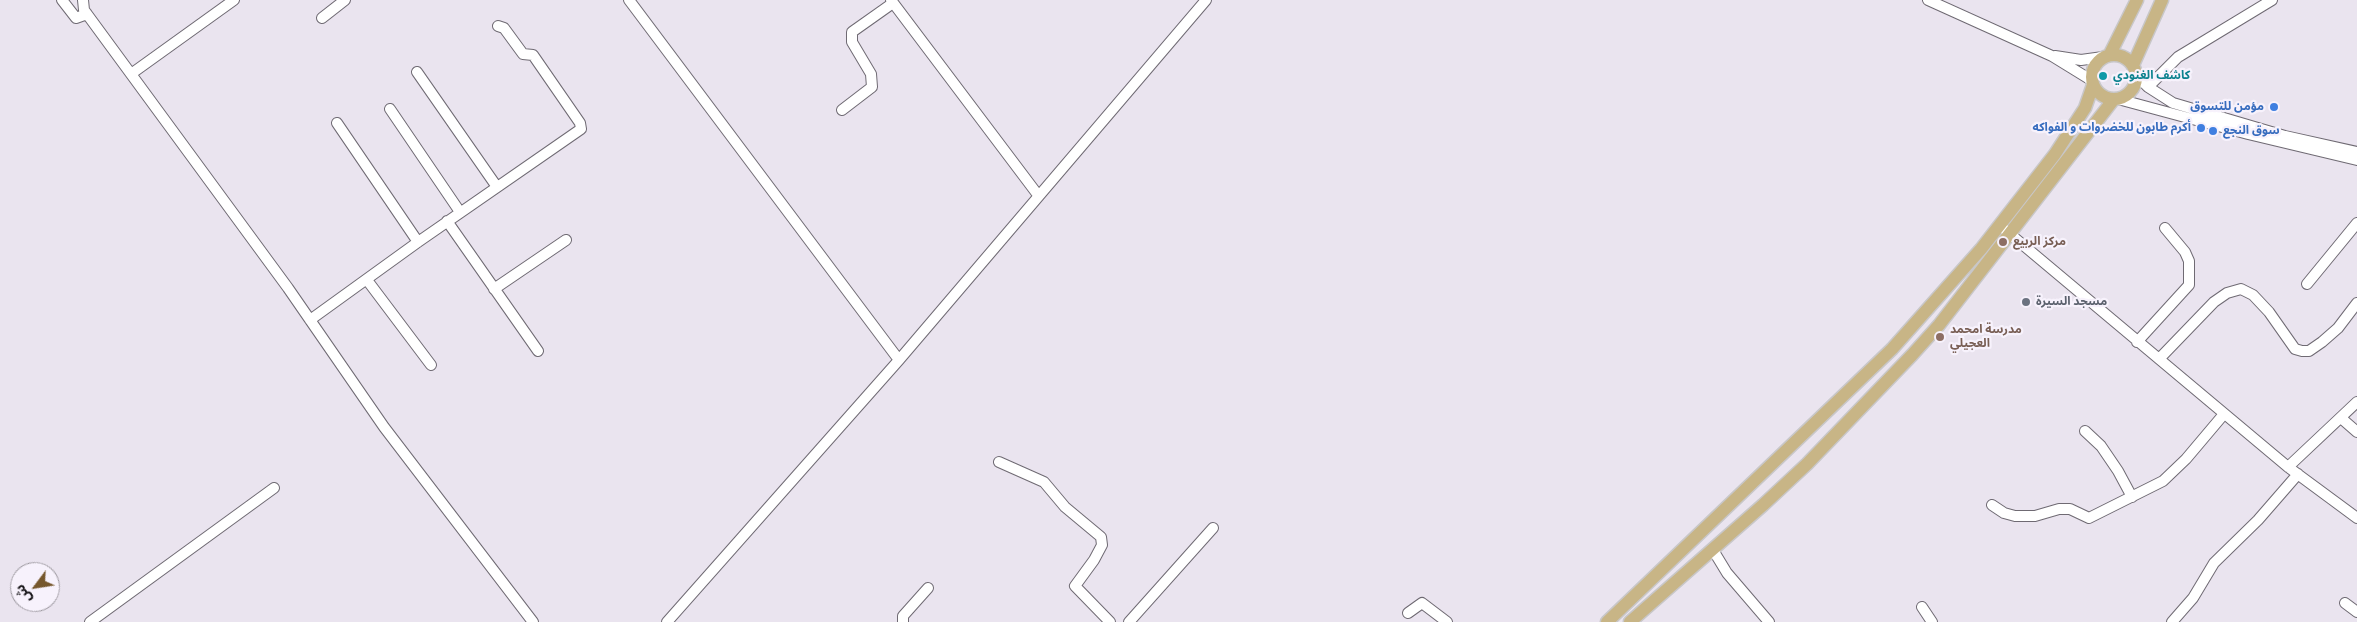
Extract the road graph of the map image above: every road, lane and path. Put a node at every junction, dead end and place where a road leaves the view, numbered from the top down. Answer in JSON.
{"nodes":[{"id":1,"x":62,"y":0,"type":"edge"},
{"id":2,"x":83,"y":0,"type":"edge"},
{"id":3,"x":234,"y":0,"type":"edge"},
{"id":4,"x":346,"y":0,"type":"edge"},
{"id":5,"x":629,"y":0,"type":"edge"},
{"id":6,"x":1206,"y":0,"type":"edge"},
{"id":7,"x":1928,"y":0,"type":"edge"},
{"id":8,"x":2137,"y":0,"type":"edge"},
{"id":9,"x":2162,"y":0,"type":"edge"},
{"id":10,"x":2272,"y":0,"type":"edge"},
{"id":11,"x":892,"y":2,"type":"edge"},
{"id":12,"x":87,"y":14,"type":"junction"},
{"id":13,"x":322,"y":18,"type":"dead end"},
{"id":14,"x":498,"y":26,"type":"dead end"},
{"id":15,"x":2052,"y":56,"type":"junction"},
{"id":16,"x":2107,"y":56,"type":"junction"},
{"id":17,"x":2134,"y":70,"type":"junction"},
{"id":18,"x":417,"y":72,"type":"dead end"},
{"id":19,"x":131,"y":74,"type":"junction"},
{"id":20,"x":2092,"y":82,"type":"junction"},
{"id":21,"x":2148,"y":87,"type":"junction"},
{"id":22,"x":2116,"y":99,"type":"junction"},
{"id":23,"x":390,"y":109,"type":"dead end"},
{"id":24,"x":842,"y":110,"type":"dead end"},
{"id":25,"x":2205,"y":118,"type":"junction"},
{"id":26,"x":337,"y":123,"type":"dead end"},
{"id":27,"x":2357,"y":152,"type":"edge"},
{"id":28,"x":2345,"y":153,"type":"junction"},
{"id":29,"x":2357,"y":160,"type":"edge"},
{"id":30,"x":497,"y":187,"type":"junction"},
{"id":31,"x":1038,"y":195,"type":"junction"},
{"id":32,"x":460,"y":212,"type":"junction"},
{"id":33,"x":447,"y":222,"type":"junction"},
{"id":34,"x":2357,"y":223,"type":"edge"},
{"id":35,"x":2165,"y":228,"type":"dead end"},
{"id":36,"x":2004,"y":229,"type":"junction"},
{"id":37,"x":566,"y":240,"type":"dead end"},
{"id":38,"x":418,"y":242,"type":"junction"},
{"id":39,"x":368,"y":280,"type":"junction"},
{"id":40,"x":2307,"y":284,"type":"dead end"},
{"id":41,"x":494,"y":289,"type":"junction"},
{"id":42,"x":2357,"y":303,"type":"edge"},
{"id":43,"x":310,"y":320,"type":"junction"},
{"id":44,"x":2137,"y":342,"type":"junction"},
{"id":45,"x":538,"y":351,"type":"dead end"},
{"id":46,"x":899,"y":360,"type":"junction"},
{"id":47,"x":2159,"y":360,"type":"junction"},
{"id":48,"x":431,"y":365,"type":"dead end"},
{"id":49,"x":2357,"y":402,"type":"edge"},
{"id":50,"x":2224,"y":414,"type":"junction"},
{"id":51,"x":2341,"y":418,"type":"junction"},
{"id":52,"x":2085,"y":431,"type":"dead end"},
{"id":53,"x":2357,"y":432,"type":"edge"},
{"id":54,"x":999,"y":462,"type":"dead end"},
{"id":55,"x":2288,"y":466,"type":"junction"},
{"id":56,"x":2298,"y":474,"type":"junction"},
{"id":57,"x":274,"y":488,"type":"dead end"},
{"id":58,"x":2132,"y":497,"type":"junction"},
{"id":59,"x":1992,"y":505,"type":"dead end"},
{"id":60,"x":2357,"y":518,"type":"edge"},
{"id":61,"x":1213,"y":528,"type":"dead end"},
{"id":62,"x":1713,"y":550,"type":"junction"},
{"id":63,"x":928,"y":588,"type":"dead end"},
{"id":64,"x":2345,"y":603,"type":"dead end"},
{"id":65,"x":1922,"y":607,"type":"dead end"},
{"id":66,"x":2357,"y":612,"type":"edge"},
{"id":67,"x":1408,"y":613,"type":"dead end"},
{"id":68,"x":2178,"y":620,"type":"edge"},
{"id":69,"x":90,"y":622,"type":"edge"},
{"id":70,"x":533,"y":622,"type":"edge"},
{"id":71,"x":667,"y":622,"type":"edge"},
{"id":72,"x":903,"y":622,"type":"edge"},
{"id":73,"x":1110,"y":622,"type":"edge"},
{"id":74,"x":1129,"y":622,"type":"edge"},
{"id":75,"x":1447,"y":622,"type":"edge"},
{"id":76,"x":1607,"y":622,"type":"edge"},
{"id":77,"x":1630,"y":622,"type":"edge"},
{"id":78,"x":1769,"y":622,"type":"edge"},
{"id":79,"x":1932,"y":622,"type":"edge"}],
"edges":[{"from":1,"to":12,"type":"street"},
{"from":2,"to":12,"type":"street"},
{"from":3,"to":19,"type":"street"},
{"from":4,"to":13,"type":"street"},
{"from":5,"to":46,"type":"street"},
{"from":6,"to":31,"type":"street"},
{"from":7,"to":15,"type":"street"},
{"from":8,"to":16,"type":"main road"},
{"from":9,"to":17,"type":"main road"},
{"from":10,"to":21,"type":"street"},
{"from":11,"to":24,"type":"street"},
{"from":11,"to":31,"type":"street"},
{"from":12,"to":19,"type":"street"},
{"from":14,"to":30,"type":"street"},
{"from":15,"to":16,"type":"street"},
{"from":15,"to":20,"type":"street"},
{"from":16,"to":17,"type":"main road"},
{"from":16,"to":20,"type":"main road"},
{"from":17,"to":21,"type":"street"},
{"from":17,"to":22,"type":"main road"},
{"from":18,"to":30,"type":"street"},
{"from":19,"to":43,"type":"street"},
{"from":20,"to":22,"type":"main road"},
{"from":20,"to":36,"type":"main road"},
{"from":21,"to":25,"type":"street"},
{"from":22,"to":25,"type":"street"},
{"from":22,"to":36,"type":"main road"},
{"from":23,"to":32,"type":"street"},
{"from":25,"to":28,"type":"street"},
{"from":26,"to":38,"type":"street"},
{"from":27,"to":28,"type":"street"},
{"from":28,"to":29,"type":"street"},
{"from":30,"to":32,"type":"street"},
{"from":31,"to":46,"type":"street"},
{"from":32,"to":33,"type":"street"},
{"from":33,"to":38,"type":"street"},
{"from":33,"to":41,"type":"street"},
{"from":34,"to":40,"type":"street"},
{"from":35,"to":44,"type":"street"},
{"from":36,"to":44,"type":"street"},
{"from":36,"to":62,"type":"main road"},
{"from":36,"to":76,"type":"main road"},
{"from":37,"to":41,"type":"street"},
{"from":38,"to":39,"type":"street"},
{"from":39,"to":43,"type":"street"},
{"from":39,"to":48,"type":"street"},
{"from":41,"to":45,"type":"street"},
{"from":42,"to":47,"type":"street"},
{"from":43,"to":70,"type":"street"},
{"from":44,"to":47,"type":"street"},
{"from":46,"to":71,"type":"street"},
{"from":47,"to":50,"type":"street"},
{"from":49,"to":51,"type":"street"},
{"from":50,"to":55,"type":"street"},
{"from":50,"to":58,"type":"street"},
{"from":51,"to":53,"type":"street"},
{"from":51,"to":55,"type":"street"},
{"from":52,"to":58,"type":"street"},
{"from":54,"to":73,"type":"street"},
{"from":55,"to":56,"type":"street"},
{"from":56,"to":60,"type":"street"},
{"from":56,"to":68,"type":"street"},
{"from":57,"to":69,"type":"street"},
{"from":58,"to":59,"type":"street"},
{"from":61,"to":74,"type":"street"},
{"from":62,"to":77,"type":"main road"},
{"from":62,"to":78,"type":"street"},
{"from":63,"to":72,"type":"street"},
{"from":64,"to":66,"type":"street"},
{"from":65,"to":79,"type":"street"},
{"from":67,"to":75,"type":"street"}]}
